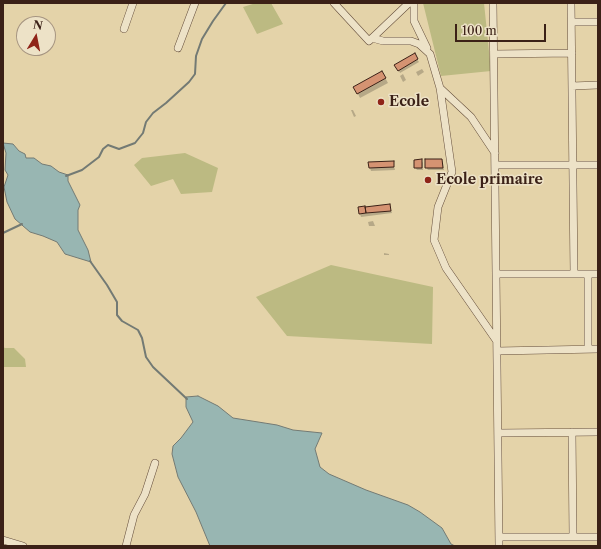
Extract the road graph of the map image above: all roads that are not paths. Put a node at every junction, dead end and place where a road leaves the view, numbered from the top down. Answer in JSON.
{"nodes":[{"id":1,"x":133,"y":3,"type":"edge"},
{"id":2,"x":195,"y":3,"type":"edge"},
{"id":3,"x":334,"y":3,"type":"edge"},
{"id":4,"x":409,"y":3,"type":"edge"},
{"id":5,"x":414,"y":3,"type":"edge"},
{"id":6,"x":493,"y":3,"type":"edge"},
{"id":7,"x":571,"y":3,"type":"edge"},
{"id":8,"x":572,"y":22,"type":"junction"},
{"id":9,"x":598,"y":22,"type":"edge"},
{"id":10,"x":124,"y":28,"type":"dead end"},
{"id":11,"x":372,"y":38,"type":"junction"},
{"id":12,"x":178,"y":48,"type":"dead end"},
{"id":13,"x":572,"y":53,"type":"junction"},
{"id":14,"x":430,"y":54,"type":"junction"},
{"id":15,"x":494,"y":54,"type":"junction"},
{"id":16,"x":598,"y":85,"type":"edge"},
{"id":17,"x":572,"y":86,"type":"junction"},
{"id":18,"x":440,"y":88,"type":"junction"},
{"id":19,"x":495,"y":154,"type":"junction"},
{"id":20,"x":495,"y":165,"type":"junction"},
{"id":21,"x":573,"y":165,"type":"junction"},
{"id":22,"x":598,"y":165,"type":"edge"},
{"id":23,"x":496,"y":274,"type":"junction"},
{"id":24,"x":574,"y":274,"type":"junction"},
{"id":25,"x":588,"y":274,"type":"junction"},
{"id":26,"x":598,"y":274,"type":"edge"},
{"id":27,"x":496,"y":340,"type":"junction"},
{"id":28,"x":598,"y":349,"type":"edge"},
{"id":29,"x":588,"y":350,"type":"junction"},
{"id":30,"x":497,"y":351,"type":"junction"},
{"id":31,"x":572,"y":432,"type":"junction"},
{"id":32,"x":598,"y":432,"type":"edge"},
{"id":33,"x":498,"y":433,"type":"junction"},
{"id":34,"x":154,"y":463,"type":"dead end"},
{"id":35,"x":499,"y":537,"type":"junction"},
{"id":36,"x":573,"y":537,"type":"junction"},
{"id":37,"x":598,"y":537,"type":"edge"},
{"id":38,"x":3,"y":540,"type":"edge"},
{"id":39,"x":23,"y":546,"type":"edge"},
{"id":40,"x":126,"y":546,"type":"edge"},
{"id":41,"x":499,"y":546,"type":"edge"}],
"edges":[{"from":1,"to":10,"type":"street"},
{"from":2,"to":12,"type":"street"},
{"from":3,"to":11,"type":"street"},
{"from":4,"to":11,"type":"street"},
{"from":5,"to":14,"type":"street"},
{"from":6,"to":15,"type":"street"},
{"from":7,"to":8,"type":"street"},
{"from":8,"to":9,"type":"street"},
{"from":8,"to":13,"type":"street"},
{"from":11,"to":14,"type":"street"},
{"from":13,"to":15,"type":"street"},
{"from":13,"to":17,"type":"street"},
{"from":14,"to":18,"type":"street"},
{"from":15,"to":19,"type":"street"},
{"from":16,"to":17,"type":"street"},
{"from":17,"to":21,"type":"street"},
{"from":18,"to":19,"type":"street"},
{"from":18,"to":27,"type":"street"},
{"from":19,"to":20,"type":"street"},
{"from":20,"to":21,"type":"street"},
{"from":20,"to":23,"type":"street"},
{"from":21,"to":22,"type":"street"},
{"from":21,"to":24,"type":"street"},
{"from":23,"to":24,"type":"street"},
{"from":23,"to":27,"type":"street"},
{"from":24,"to":25,"type":"street"},
{"from":25,"to":26,"type":"street"},
{"from":25,"to":29,"type":"street"},
{"from":27,"to":30,"type":"street"},
{"from":28,"to":29,"type":"street"},
{"from":29,"to":30,"type":"street"},
{"from":30,"to":33,"type":"street"},
{"from":31,"to":32,"type":"street"},
{"from":31,"to":33,"type":"street"},
{"from":31,"to":36,"type":"street"},
{"from":33,"to":35,"type":"street"},
{"from":34,"to":40,"type":"street"},
{"from":35,"to":36,"type":"street"},
{"from":35,"to":41,"type":"street"},
{"from":36,"to":37,"type":"street"},
{"from":38,"to":39,"type":"street"}]}
